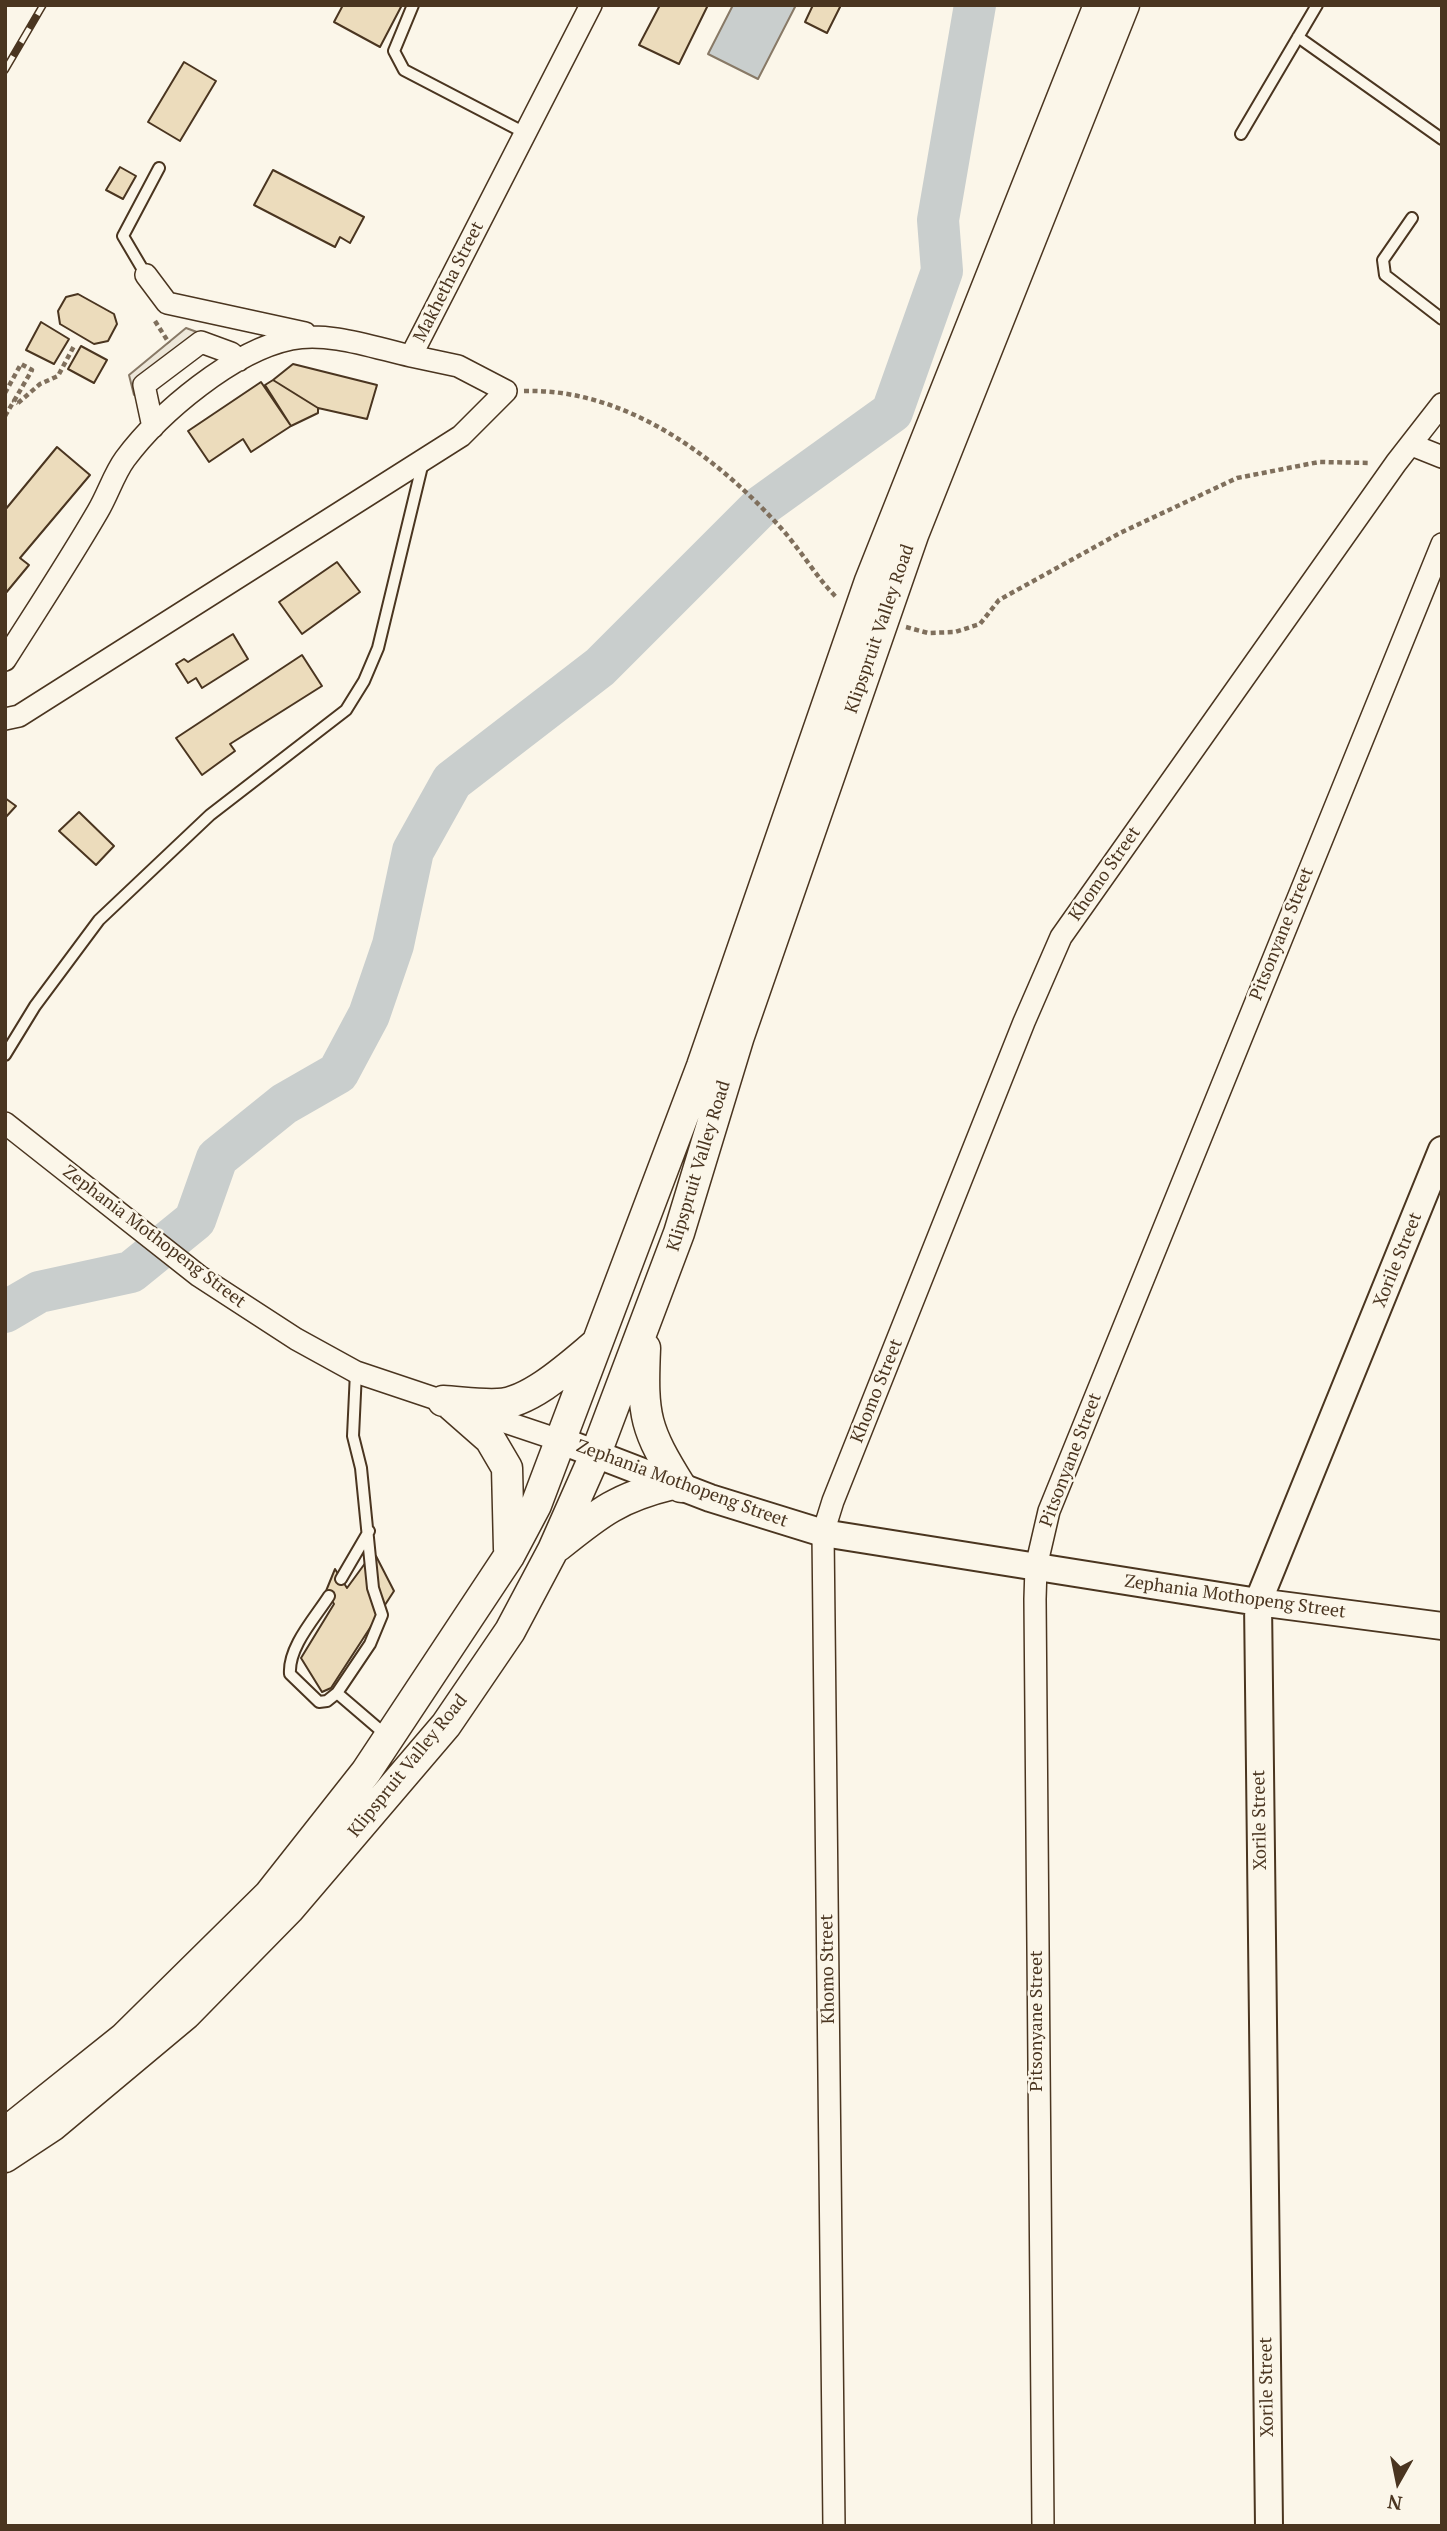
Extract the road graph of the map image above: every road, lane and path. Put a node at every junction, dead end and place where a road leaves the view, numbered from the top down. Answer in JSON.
{"nodes":[{"id":1,"x":412,"y":5,"type":"edge"},
{"id":2,"x":591,"y":5,"type":"edge"},
{"id":3,"x":1099,"y":5,"type":"edge"},
{"id":4,"x":1124,"y":5,"type":"edge"},
{"id":5,"x":1317,"y":5,"type":"edge"},
{"id":6,"x":1297,"y":37,"type":"junction"},
{"id":7,"x":525,"y":133,"type":"junction"},
{"id":8,"x":1241,"y":134,"type":"dead end"},
{"id":9,"x":1442,"y":139,"type":"edge"},
{"id":10,"x":159,"y":167,"type":"dead end"},
{"id":11,"x":1412,"y":218,"type":"dead end"},
{"id":12,"x":146,"y":275,"type":"joint"},
{"id":13,"x":1442,"y":319,"type":"edge"},
{"id":14,"x":330,"y":339,"type":"junction"},
{"id":15,"x":74,"y":346,"type":"dead end"},
{"id":16,"x":411,"y":356,"type":"junction"},
{"id":17,"x":239,"y":360,"type":"junction"},
{"id":18,"x":506,"y":391,"type":"junction"},
{"id":19,"x":5,"y":393,"type":"edge"},
{"id":20,"x":14,"y":401,"type":"junction"},
{"id":21,"x":1442,"y":404,"type":"edge"},
{"id":22,"x":5,"y":416,"type":"edge"},
{"id":23,"x":153,"y":427,"type":"junction"},
{"id":24,"x":1412,"y":445,"type":"junction"},
{"id":25,"x":1442,"y":457,"type":"edge"},
{"id":26,"x":424,"y":460,"type":"junction"},
{"id":27,"x":1396,"y":463,"type":"junction"},
{"id":28,"x":1442,"y":544,"type":"edge"},
{"id":29,"x":841,"y":601,"type":"dead end"},
{"id":30,"x":905,"y":627,"type":"dead end"},
{"id":31,"x":5,"y":660,"type":"edge"},
{"id":32,"x":5,"y":719,"type":"edge"},
{"id":33,"x":5,"y":1055,"type":"edge"},
{"id":34,"x":5,"y":1123,"type":"edge"},
{"id":35,"x":1442,"y":1150,"type":"edge"},
{"id":36,"x":646,"y":1327,"type":"junction"},
{"id":37,"x":596,"y":1344,"type":"junction"},
{"id":38,"x":356,"y":1372,"type":"junction"},
{"id":39,"x":446,"y":1402,"type":"junction"},
{"id":40,"x":562,"y":1441,"type":"junction"},
{"id":41,"x":596,"y":1453,"type":"junction"},
{"id":42,"x":677,"y":1486,"type":"junction"},
{"id":43,"x":369,"y":1531,"type":"junction"},
{"id":44,"x":823,"y":1533,"type":"junction"},
{"id":45,"x":553,"y":1550,"type":"junction"},
{"id":46,"x":509,"y":1556,"type":"junction"},
{"id":47,"x":1036,"y":1567,"type":"junction"},
{"id":48,"x":341,"y":1578,"type":"dead end"},
{"id":49,"x":329,"y":1596,"type":"dead end"},
{"id":50,"x":1258,"y":1602,"type":"junction"},
{"id":51,"x":1442,"y":1626,"type":"edge"},
{"id":52,"x":337,"y":1692,"type":"junction"},
{"id":53,"x":388,"y":1737,"type":"junction"},
{"id":54,"x":5,"y":2133,"type":"edge"},
{"id":55,"x":5,"y":2157,"type":"edge"},
{"id":56,"x":834,"y":2526,"type":"edge"},
{"id":57,"x":1043,"y":2526,"type":"edge"},
{"id":58,"x":1269,"y":2526,"type":"edge"}],
"edges":[{"from":1,"to":7,"type":"lane"},
{"from":2,"to":7,"type":"street","name":"Makhetha Street"},
{"from":3,"to":37,"type":"main road","name":"Klipspruit Valley Road"},
{"from":4,"to":36,"type":"main road","name":"Klipspruit Valley Road"},
{"from":5,"to":6,"type":"lane"},
{"from":6,"to":8,"type":"lane"},
{"from":6,"to":9,"type":"lane"},
{"from":7,"to":16,"type":"street","name":"Makhetha Street"},
{"from":10,"to":12,"type":"lane"},
{"from":11,"to":13,"type":"lane"},
{"from":12,"to":14,"type":"street"},
{"from":14,"to":16,"type":"street","name":"Makhetha Street"},
{"from":14,"to":17,"type":"street","name":"Makhetha Street"},
{"from":15,"to":20,"type":"path"},
{"from":16,"to":18,"type":"street"},
{"from":17,"to":23,"type":"street","name":"Makhetha Street"},
{"from":17,"to":23,"type":"street"},
{"from":18,"to":26,"type":"street"},
{"from":18,"to":29,"type":"path"},
{"from":19,"to":20,"type":"path"},
{"from":20,"to":22,"type":"path"},
{"from":21,"to":24,"type":"street","name":"Khomo Street"},
{"from":23,"to":31,"type":"street","name":"Makhetha Street"},
{"from":24,"to":25,"type":"street"},
{"from":24,"to":27,"type":"street","name":"Khomo Street"},
{"from":26,"to":32,"type":"street"},
{"from":26,"to":33,"type":"lane"},
{"from":27,"to":30,"type":"path"},
{"from":27,"to":44,"type":"street","name":"Khomo Street"},
{"from":28,"to":47,"type":"street","name":"Pitsonyane Street"},
{"from":34,"to":38,"type":"street","name":"Zephania Mothopeng Street"},
{"from":35,"to":50,"type":"street","name":"Xorile Street"},
{"from":36,"to":41,"type":"main road","name":"Klipspruit Valley Road"},
{"from":36,"to":42,"type":"main road"},
{"from":37,"to":39,"type":"main road"},
{"from":37,"to":40,"type":"main road","name":"Klipspruit Valley Road"},
{"from":38,"to":39,"type":"street","name":"Zephania Mothopeng Street"},
{"from":38,"to":43,"type":"lane"},
{"from":39,"to":40,"type":"street","name":"Zephania Mothopeng Street"},
{"from":39,"to":46,"type":"main road"},
{"from":40,"to":41,"type":"street","name":"Zephania Mothopeng Street"},
{"from":40,"to":46,"type":"main road","name":"Klipspruit Valley Road"},
{"from":41,"to":42,"type":"street","name":"Zephania Mothopeng Street"},
{"from":41,"to":45,"type":"main road","name":"Klipspruit Valley Road"},
{"from":42,"to":44,"type":"street","name":"Zephania Mothopeng Street"},
{"from":42,"to":45,"type":"main road"},
{"from":43,"to":48,"type":"lane"},
{"from":43,"to":52,"type":"lane"},
{"from":44,"to":47,"type":"street","name":"Zephania Mothopeng Street"},
{"from":44,"to":56,"type":"street","name":"Khomo Street"},
{"from":45,"to":55,"type":"main road","name":"Klipspruit Valley Road"},
{"from":46,"to":53,"type":"main road","name":"Klipspruit Valley Road"},
{"from":47,"to":50,"type":"street","name":"Zephania Mothopeng Street"},
{"from":47,"to":57,"type":"street","name":"Pitsonyane Street"},
{"from":49,"to":52,"type":"lane"},
{"from":50,"to":51,"type":"street","name":"Zephania Mothopeng Street"},
{"from":50,"to":58,"type":"street","name":"Xorile Street"},
{"from":52,"to":53,"type":"lane"},
{"from":53,"to":54,"type":"main road","name":"Klipspruit Valley Road"}]}
